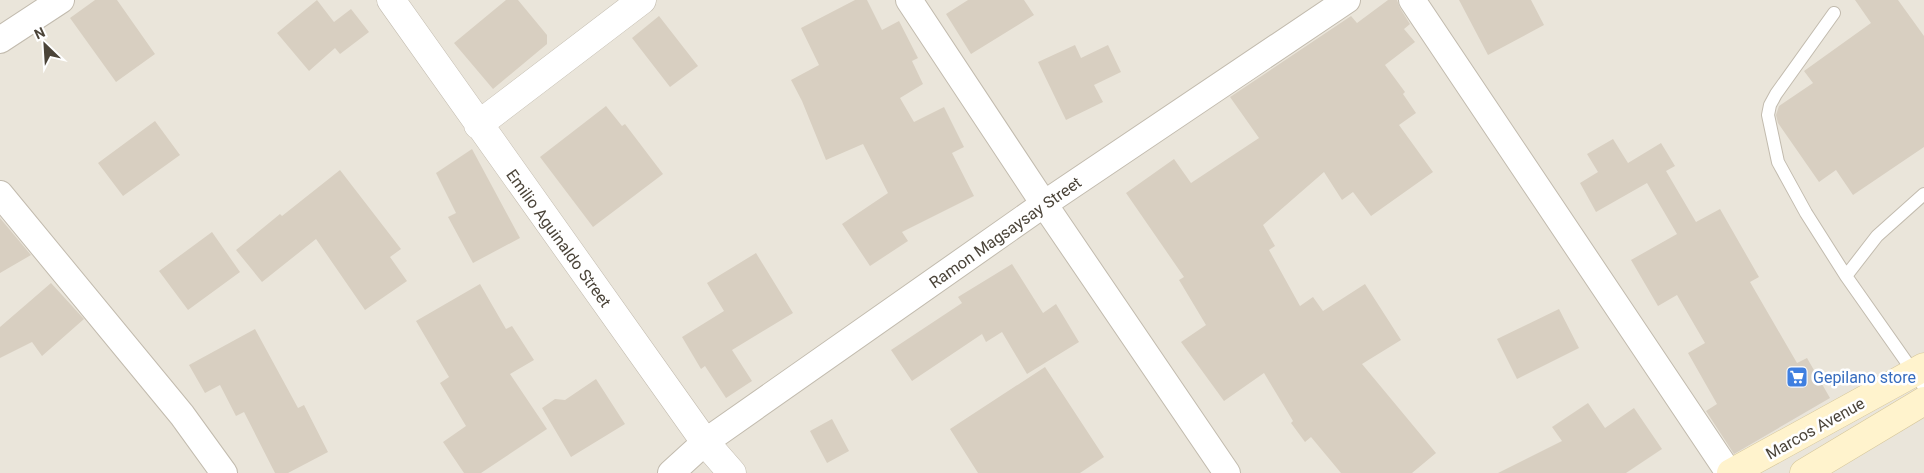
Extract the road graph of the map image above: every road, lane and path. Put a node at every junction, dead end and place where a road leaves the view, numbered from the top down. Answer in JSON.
{"nodes":[{"id":1,"x":61,"y":0,"type":"edge"},
{"id":2,"x":391,"y":0,"type":"edge"},
{"id":3,"x":642,"y":0,"type":"edge"},
{"id":4,"x":909,"y":0,"type":"edge"},
{"id":5,"x":1347,"y":0,"type":"edge"},
{"id":6,"x":1412,"y":0,"type":"edge"},
{"id":7,"x":1834,"y":13,"type":"dead end"},
{"id":8,"x":0,"y":40,"type":"edge"},
{"id":9,"x":478,"y":125,"type":"junction"},
{"id":10,"x":0,"y":194,"type":"edge"},
{"id":11,"x":1924,"y":194,"type":"edge"},
{"id":12,"x":1044,"y":204,"type":"junction"},
{"id":13,"x":1846,"y":276,"type":"junction"},
{"id":14,"x":1921,"y":376,"type":"edge"},
{"id":15,"x":1924,"y":401,"type":"edge"},
{"id":16,"x":705,"y":442,"type":"junction"},
{"id":17,"x":224,"y":473,"type":"edge"},
{"id":18,"x":671,"y":473,"type":"edge"},
{"id":19,"x":732,"y":473,"type":"edge"},
{"id":20,"x":1228,"y":473,"type":"edge"},
{"id":21,"x":1730,"y":473,"type":"edge"},
{"id":22,"x":1804,"y":473,"type":"edge"}],
"edges":[{"from":1,"to":8,"type":"street"},
{"from":2,"to":9,"type":"street","name":"Emilio Aguinaldo Street"},
{"from":3,"to":9,"type":"street"},
{"from":4,"to":12,"type":"street"},
{"from":5,"to":12,"type":"street","name":"Ramon Magsaysay Street"},
{"from":6,"to":21,"type":"street"},
{"from":7,"to":13,"type":"lane"},
{"from":9,"to":16,"type":"street","name":"Emilio Aguinaldo Street"},
{"from":10,"to":17,"type":"street"},
{"from":11,"to":13,"type":"lane"},
{"from":12,"to":16,"type":"street","name":"Ramon Magsaysay Street"},
{"from":12,"to":20,"type":"street"},
{"from":13,"to":14,"type":"lane"},
{"from":14,"to":21,"type":"main road","name":"Marcos Avenue"},
{"from":15,"to":22,"type":"main road","name":"Marcos Avenue"},
{"from":16,"to":18,"type":"street","name":"Ramon Magsaysay Street"},
{"from":16,"to":19,"type":"street","name":"Emilio Aguinaldo Street"}]}
